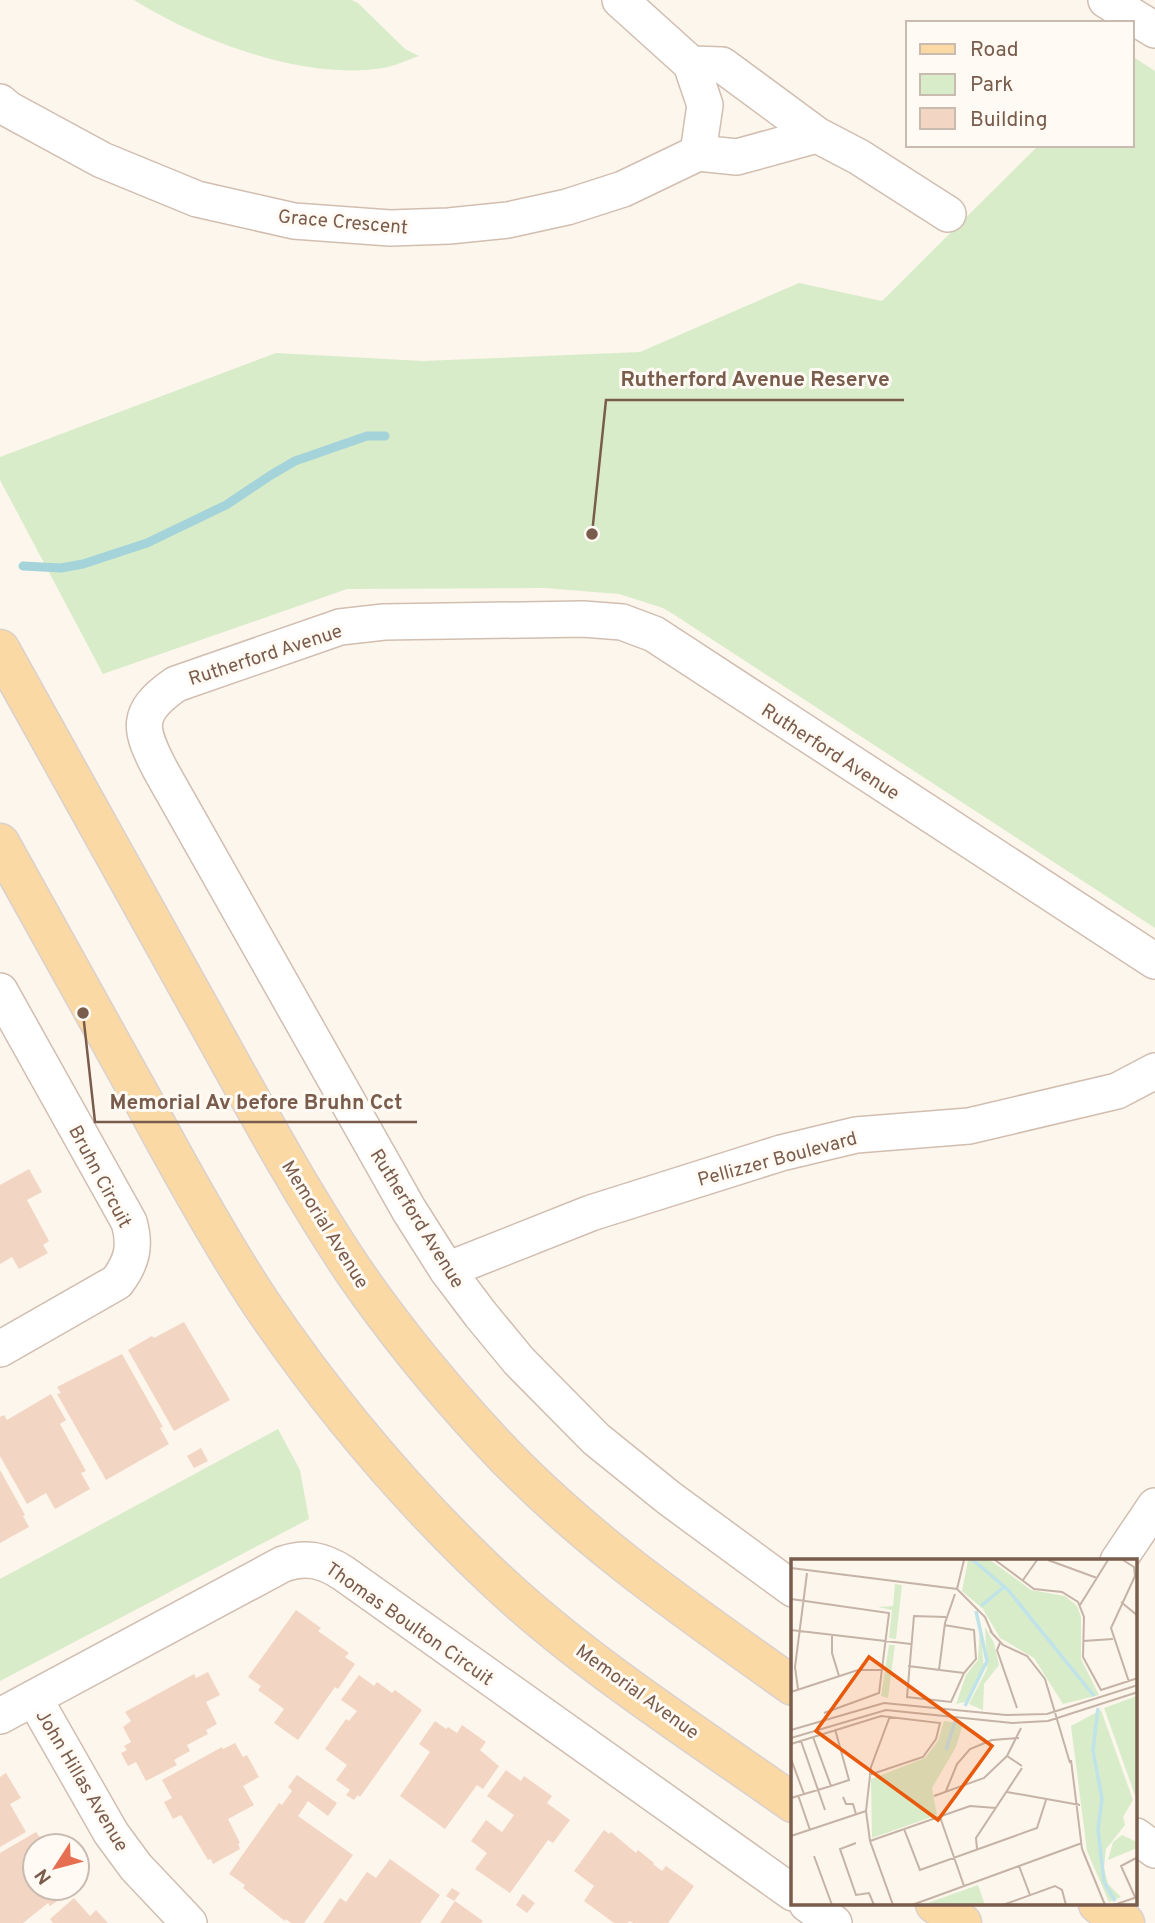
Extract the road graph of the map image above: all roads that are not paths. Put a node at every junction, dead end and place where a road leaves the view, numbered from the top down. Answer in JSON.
{"nodes":[{"id":1,"x":620,"y":0,"type":"edge"},
{"id":2,"x":1110,"y":1,"type":"edge"},
{"id":3,"x":1155,"y":30,"type":"edge"},
{"id":4,"x":691,"y":64,"type":"junction"},
{"id":5,"x":0,"y":102,"type":"edge"},
{"id":6,"x":817,"y":135,"type":"junction"},
{"id":7,"x":698,"y":153,"type":"junction"},
{"id":8,"x":948,"y":214,"type":"dead end"},
{"id":9,"x":0,"y":649,"type":"edge"},
{"id":10,"x":0,"y":843,"type":"edge"},
{"id":11,"x":1155,"y":961,"type":"edge"},
{"id":12,"x":0,"y":991,"type":"edge"},
{"id":13,"x":1155,"y":1071,"type":"edge"},
{"id":14,"x":447,"y":1270,"type":"junction"},
{"id":15,"x":0,"y":1349,"type":"edge"},
{"id":16,"x":1155,"y":1506,"type":"edge"},
{"id":17,"x":1119,"y":1559,"type":"edge"},
{"id":18,"x":791,"y":1588,"type":"edge"},
{"id":19,"x":791,"y":1685,"type":"edge"},
{"id":20,"x":34,"y":1698,"type":"junction"},
{"id":21,"x":0,"y":1716,"type":"edge"},
{"id":22,"x":791,"y":1802,"type":"edge"},
{"id":23,"x":1138,"y":1837,"type":"edge"},
{"id":24,"x":1155,"y":1850,"type":"edge"},
{"id":25,"x":791,"y":1893,"type":"edge"},
{"id":26,"x":810,"y":1906,"type":"edge"},
{"id":27,"x":938,"y":1906,"type":"edge"},
{"id":28,"x":1101,"y":1906,"type":"edge"},
{"id":29,"x":189,"y":1923,"type":"edge"},
{"id":30,"x":834,"y":1923,"type":"edge"},
{"id":31,"x":962,"y":1923,"type":"edge"},
{"id":32,"x":1125,"y":1923,"type":"edge"}],
"edges":[{"from":1,"to":4,"type":"street"},
{"from":2,"to":3,"type":"street"},
{"from":4,"to":6,"type":"street"},
{"from":4,"to":7,"type":"street"},
{"from":5,"to":7,"type":"street","name":"Grace Crescent"},
{"from":6,"to":7,"type":"street"},
{"from":6,"to":8,"type":"street"},
{"from":9,"to":19,"type":"main road","name":"Memorial Avenue"},
{"from":10,"to":22,"type":"main road","name":"Memorial Avenue"},
{"from":11,"to":14,"type":"street","name":"Rutherford Avenue"},
{"from":12,"to":15,"type":"street","name":"Bruhn Circuit"},
{"from":13,"to":14,"type":"street","name":"Pellizzer Boulevard"},
{"from":14,"to":18,"type":"street","name":"Rutherford Avenue"},
{"from":16,"to":17,"type":"street"},
{"from":20,"to":21,"type":"street","name":"Thomas Boulton Circuit"},
{"from":20,"to":25,"type":"street","name":"Thomas Boulton Circuit"},
{"from":20,"to":29,"type":"street","name":"John Hillas Avenue"},
{"from":23,"to":24,"type":"street"},
{"from":26,"to":30,"type":"street"},
{"from":27,"to":31,"type":"main road"},
{"from":28,"to":32,"type":"main road"}]}
